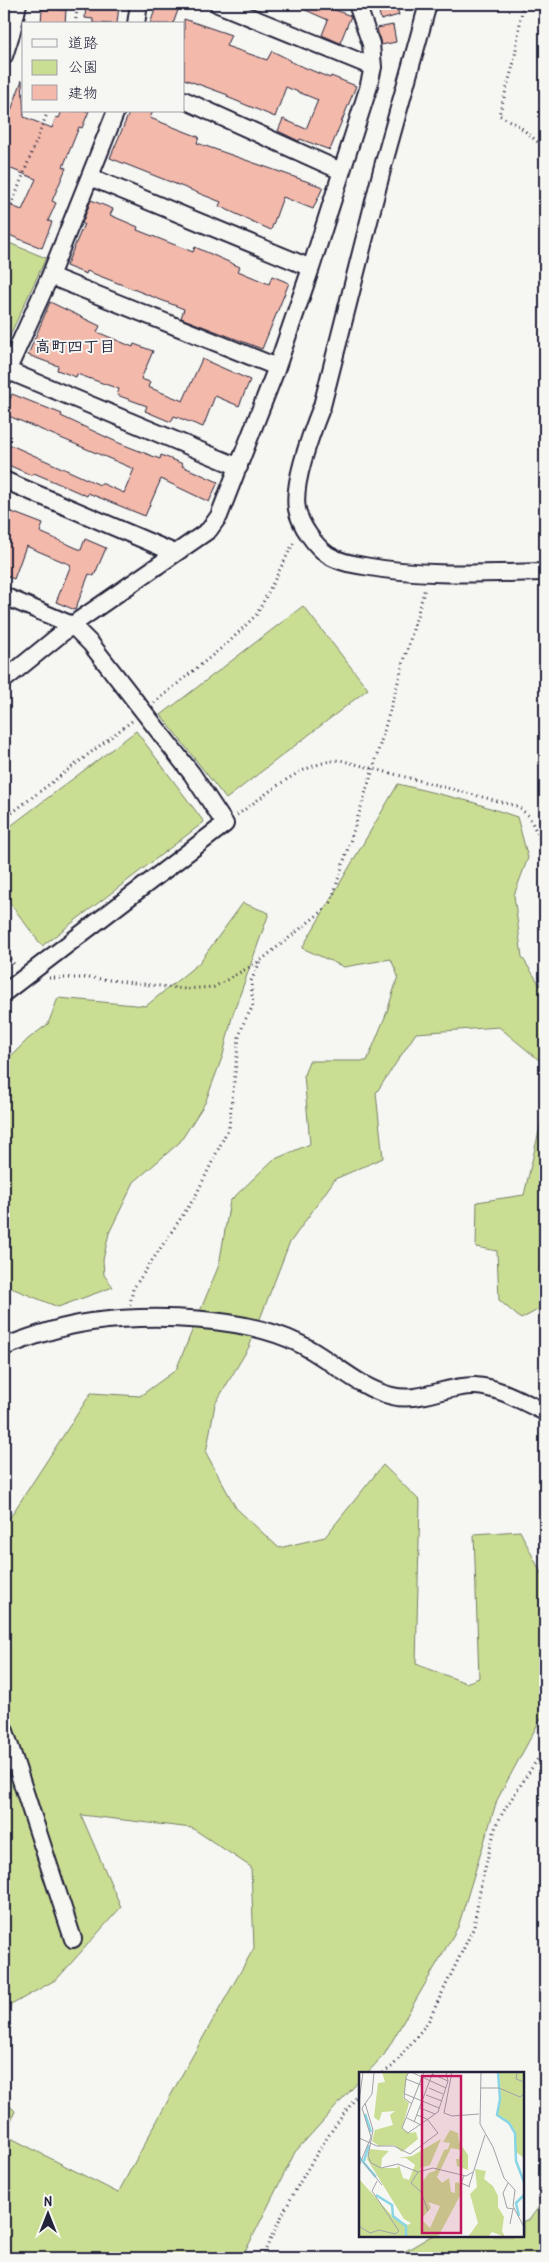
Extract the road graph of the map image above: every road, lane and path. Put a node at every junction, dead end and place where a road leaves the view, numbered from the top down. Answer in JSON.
{"nodes":[{"id":1,"x":18,"y":4,"type":"edge"},
{"id":2,"x":78,"y":4,"type":"edge"},
{"id":3,"x":140,"y":4,"type":"edge"},
{"id":4,"x":218,"y":4,"type":"edge"},
{"id":5,"x":357,"y":4,"type":"edge"},
{"id":6,"x":428,"y":4,"type":"edge"},
{"id":7,"x":523,"y":4,"type":"edge"},
{"id":8,"x":75,"y":22,"type":"edge"},
{"id":9,"x":136,"y":22,"type":"edge"},
{"id":10,"x":13,"y":31,"type":"edge"},
{"id":11,"x":4,"y":56,"type":"edge"},
{"id":12,"x":374,"y":67,"type":"junction"},
{"id":13,"x":185,"y":100,"type":"edge"},
{"id":14,"x":48,"y":112,"type":"edge"},
{"id":15,"x":116,"y":112,"type":"edge"},
{"id":16,"x":545,"y":148,"type":"edge"},
{"id":17,"x":341,"y":171,"type":"junction"},
{"id":18,"x":90,"y":178,"type":"junction"},
{"id":19,"x":4,"y":224,"type":"edge"},
{"id":20,"x":311,"y":268,"type":"junction"},
{"id":21,"x":50,"y":276,"type":"junction"},
{"id":22,"x":276,"y":367,"type":"junction"},
{"id":23,"x":5,"y":373,"type":"edge"},
{"id":24,"x":239,"y":467,"type":"junction"},
{"id":25,"x":4,"y":480,"type":"edge"},
{"id":26,"x":307,"y":532,"type":"junction"},
{"id":27,"x":175,"y":553,"type":"junction"},
{"id":28,"x":545,"y":572,"type":"edge"},
{"id":29,"x":429,"y":573,"type":"junction"},
{"id":30,"x":4,"y":596,"type":"edge"},
{"id":31,"x":72,"y":625,"type":"junction"},
{"id":32,"x":4,"y":680,"type":"edge"},
{"id":33,"x":143,"y":712,"type":"junction"},
{"id":34,"x":373,"y":768,"type":"junction"},
{"id":35,"x":4,"y":819,"type":"edge"},
{"id":36,"x":225,"y":824,"type":"junction"},
{"id":37,"x":545,"y":850,"type":"edge"},
{"id":38,"x":260,"y":961,"type":"junction"},
{"id":39,"x":24,"y":977,"type":"junction"},
{"id":40,"x":4,"y":993,"type":"edge"},
{"id":41,"x":128,"y":1320,"type":"junction"},
{"id":42,"x":4,"y":1347,"type":"edge"},
{"id":43,"x":545,"y":1412,"type":"edge"},
{"id":44,"x":4,"y":1728,"type":"edge"},
{"id":45,"x":545,"y":1748,"type":"edge"},
{"id":46,"x":73,"y":1939,"type":"dead end"},
{"id":47,"x":384,"y":2072,"type":"edge"},
{"id":48,"x":359,"y":2094,"type":"edge"},
{"id":49,"x":262,"y":2258,"type":"edge"}],
"edges":[{"from":1,"to":10,"type":"street"},
{"from":2,"to":8,"type":"path"},
{"from":3,"to":9,"type":"street"},
{"from":4,"to":12,"type":"street"},
{"from":5,"to":12,"type":"street"},
{"from":6,"to":26,"type":"street"},
{"from":7,"to":16,"type":"path"},
{"from":10,"to":11,"type":"street"},
{"from":12,"to":17,"type":"street"},
{"from":13,"to":17,"type":"street"},
{"from":14,"to":19,"type":"path"},
{"from":15,"to":18,"type":"street"},
{"from":17,"to":20,"type":"street"},
{"from":18,"to":20,"type":"street"},
{"from":18,"to":21,"type":"street"},
{"from":20,"to":22,"type":"street"},
{"from":21,"to":22,"type":"street"},
{"from":21,"to":23,"type":"street"},
{"from":22,"to":24,"type":"street"},
{"from":23,"to":24,"type":"street"},
{"from":24,"to":27,"type":"street"},
{"from":25,"to":27,"type":"street"},
{"from":26,"to":29,"type":"street"},
{"from":26,"to":33,"type":"path"},
{"from":27,"to":31,"type":"street"},
{"from":28,"to":29,"type":"street"},
{"from":29,"to":34,"type":"path"},
{"from":30,"to":31,"type":"street"},
{"from":31,"to":32,"type":"street"},
{"from":31,"to":33,"type":"street"},
{"from":33,"to":35,"type":"path"},
{"from":33,"to":36,"type":"street"},
{"from":34,"to":36,"type":"path"},
{"from":34,"to":37,"type":"path"},
{"from":34,"to":38,"type":"path"},
{"from":36,"to":39,"type":"street"},
{"from":38,"to":39,"type":"path"},
{"from":38,"to":41,"type":"path"},
{"from":39,"to":40,"type":"street"},
{"from":41,"to":42,"type":"street"},
{"from":41,"to":43,"type":"street"},
{"from":44,"to":46,"type":"street"},
{"from":45,"to":47,"type":"path"},
{"from":48,"to":49,"type":"path"}]}
